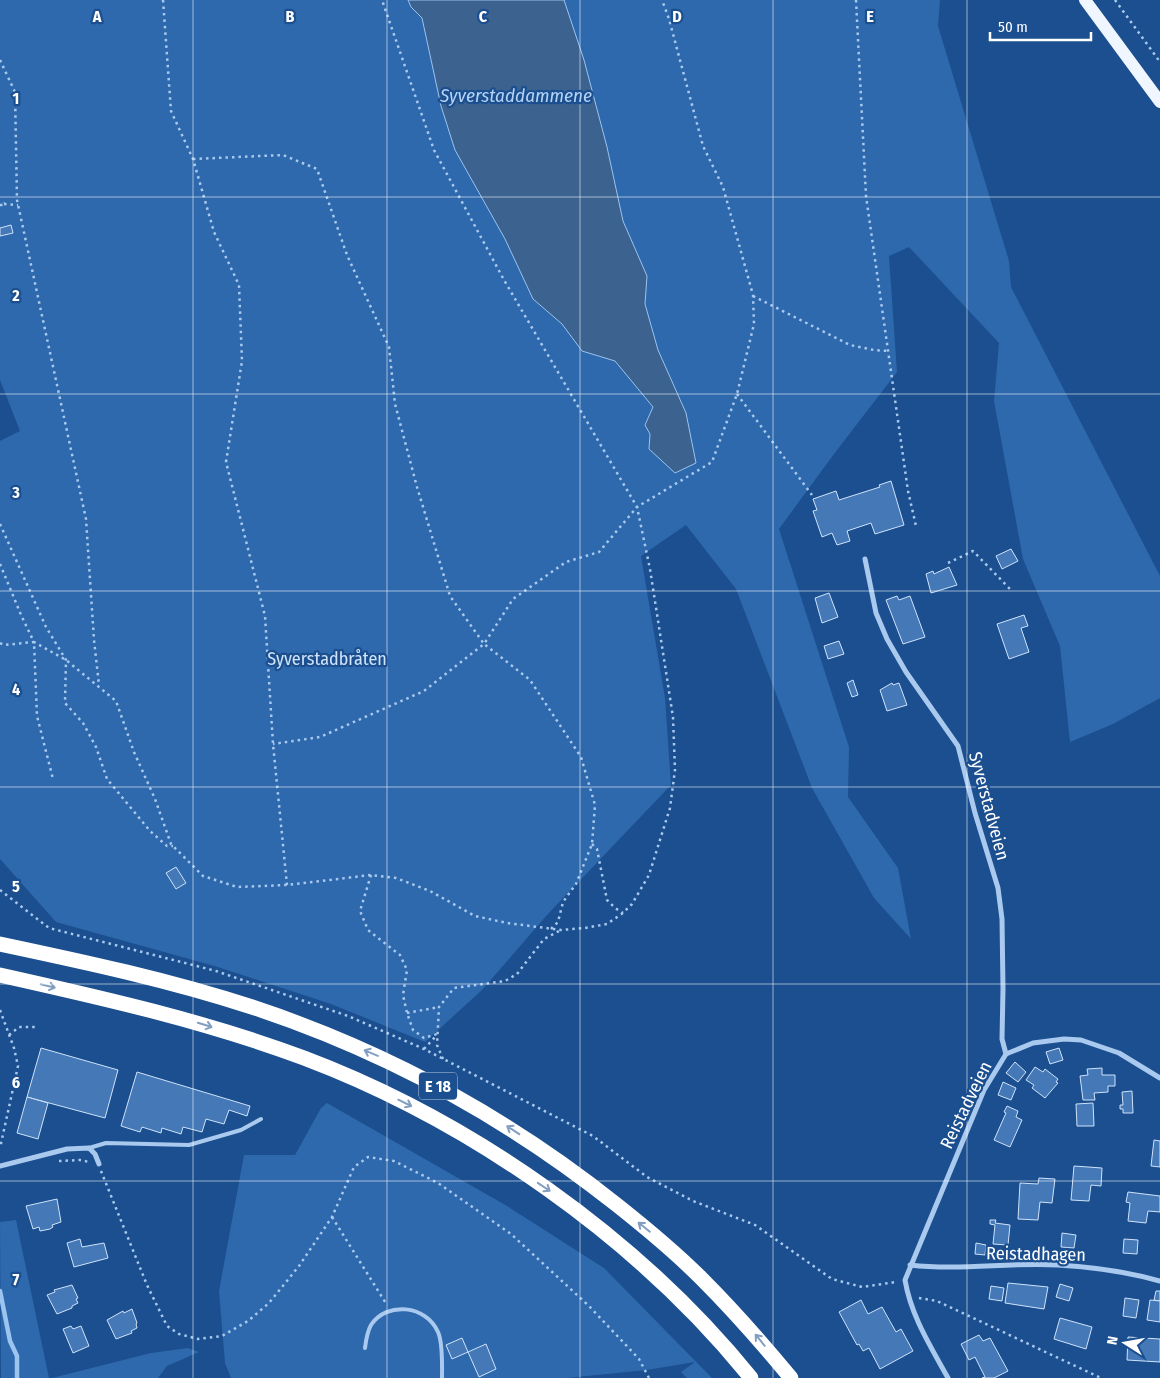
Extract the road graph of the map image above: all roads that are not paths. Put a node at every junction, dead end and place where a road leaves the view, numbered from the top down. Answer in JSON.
{"nodes":[{"id":1,"x":1085,"y":0,"type":"edge"},
{"id":2,"x":1160,"y":102,"type":"edge"},
{"id":3,"x":865,"y":559,"type":"dead end"},
{"id":4,"x":0,"y":944,"type":"edge"},
{"id":5,"x":0,"y":975,"type":"edge"},
{"id":6,"x":1006,"y":1054,"type":"junction"},
{"id":7,"x":1160,"y":1078,"type":"edge"},
{"id":8,"x":261,"y":1120,"type":"dead end"},
{"id":9,"x":89,"y":1148,"type":"junction"},
{"id":10,"x":98,"y":1164,"type":"road end"},
{"id":11,"x":0,"y":1166,"type":"edge"},
{"id":12,"x":910,"y":1265,"type":"junction"},
{"id":13,"x":1160,"y":1282,"type":"edge"},
{"id":14,"x":364,"y":1348,"type":"dead end"},
{"id":15,"x":442,"y":1378,"type":"edge"},
{"id":16,"x":751,"y":1378,"type":"edge"},
{"id":17,"x":791,"y":1378,"type":"edge"},
{"id":18,"x":948,"y":1378,"type":"edge"}],
"edges":[{"from":1,"to":2,"type":"main road"},
{"from":3,"to":6,"type":"street","name":"Syverstadveien"},
{"from":17,"to":4,"type":"highway","number":"E 18","one_way":true},
{"from":5,"to":16,"type":"highway","number":"E 18","one_way":true},
{"from":6,"to":7,"type":"street","name":"Reistadveien"},
{"from":6,"to":12,"type":"street","name":"Reistadveien"},
{"from":8,"to":9,"type":"lane"},
{"from":9,"to":10,"type":"street"},
{"from":9,"to":11,"type":"street"},
{"from":12,"to":13,"type":"street","name":"Reistadhagen"},
{"from":12,"to":18,"type":"street","name":"Reistadveien"},
{"from":14,"to":15,"type":"lane"}]}
